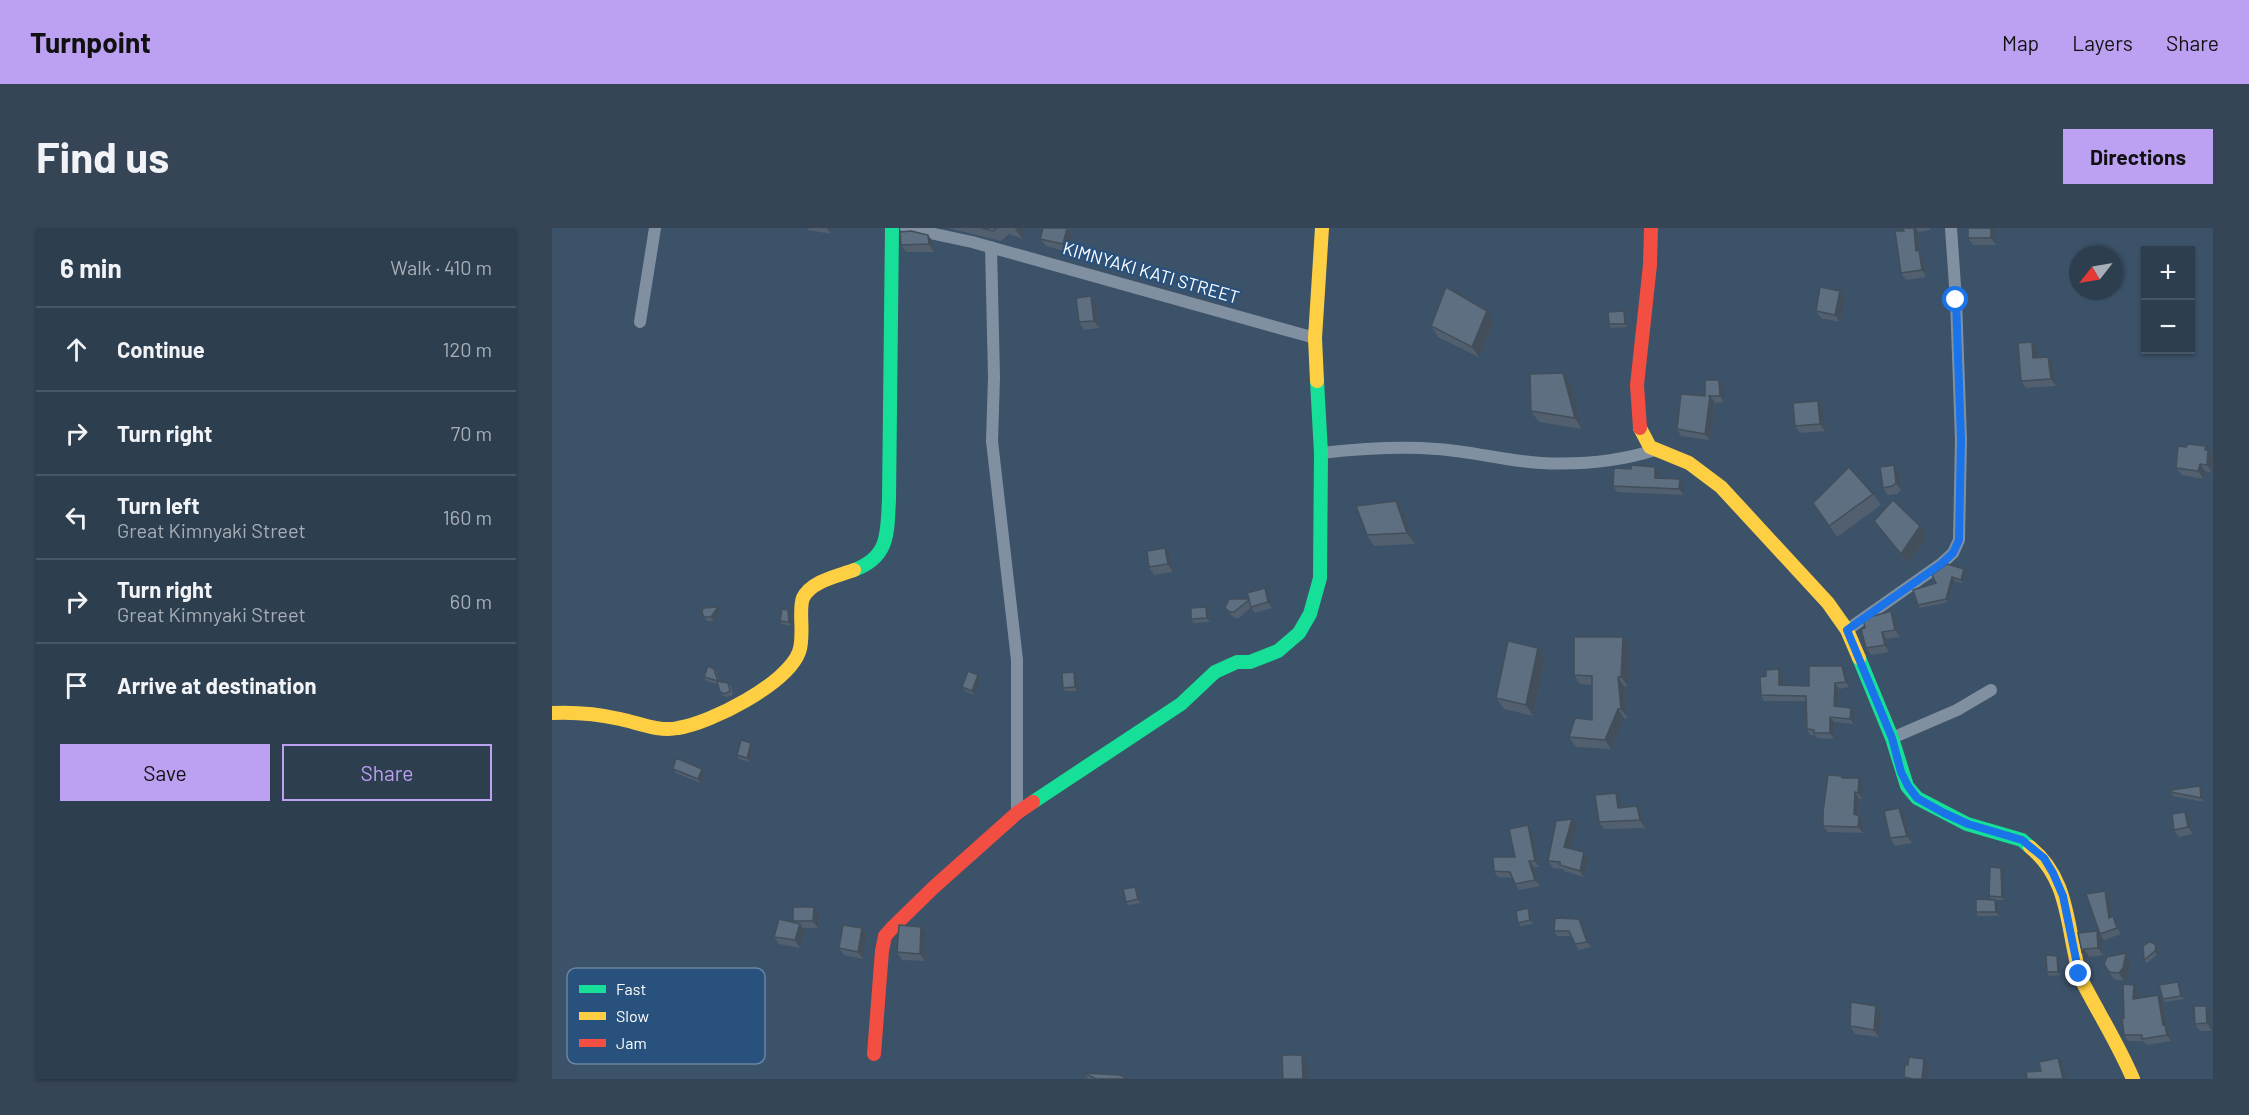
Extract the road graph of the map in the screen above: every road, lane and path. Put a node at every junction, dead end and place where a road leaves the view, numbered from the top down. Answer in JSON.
{"nodes":[{"id":1,"x":655,"y":228,"type":"edge"},
{"id":2,"x":892,"y":228,"type":"edge"},
{"id":3,"x":906,"y":228,"type":"edge"},
{"id":4,"x":1322,"y":228,"type":"edge"},
{"id":5,"x":1651,"y":228,"type":"edge"},
{"id":6,"x":1951,"y":228,"type":"edge"},
{"id":7,"x":991,"y":247,"type":"junction"},
{"id":8,"x":640,"y":322,"type":"dead end"},
{"id":9,"x":1316,"y":338,"type":"junction"},
{"id":10,"x":1654,"y":450,"type":"junction"},
{"id":11,"x":1321,"y":453,"type":"junction"},
{"id":12,"x":1847,"y":630,"type":"junction"},
{"id":13,"x":1992,"y":690,"type":"dead end"},
{"id":14,"x":552,"y":713,"type":"edge"},
{"id":15,"x":1892,"y":738,"type":"junction"},
{"id":16,"x":1017,"y":813,"type":"junction"},
{"id":17,"x":874,"y":1054,"type":"dead end"},
{"id":18,"x":2133,"y":1079,"type":"edge"}],
"edges":[{"from":1,"to":8,"type":"street"},
{"from":2,"to":14,"type":"street"},
{"from":3,"to":7,"type":"street","name":"KIMNYAKI KATI STREET"},
{"from":4,"to":9,"type":"street"},
{"from":5,"to":10,"type":"street"},
{"from":6,"to":12,"type":"street"},
{"from":7,"to":9,"type":"street","name":"KIMNYAKI KATI STREET"},
{"from":7,"to":16,"type":"street"},
{"from":9,"to":11,"type":"street"},
{"from":10,"to":11,"type":"street"},
{"from":10,"to":12,"type":"street"},
{"from":11,"to":16,"type":"street"},
{"from":12,"to":15,"type":"street"},
{"from":13,"to":15,"type":"street"},
{"from":15,"to":18,"type":"street"},
{"from":16,"to":17,"type":"street"}]}
